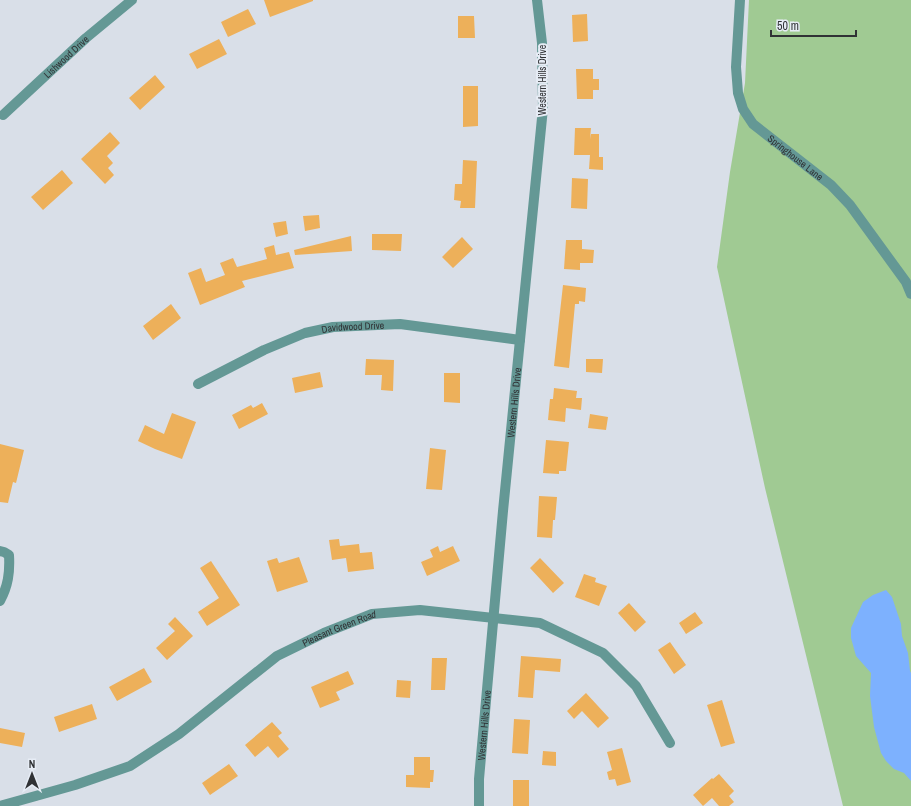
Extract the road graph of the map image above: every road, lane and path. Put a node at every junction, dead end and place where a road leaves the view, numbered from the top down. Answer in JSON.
{"nodes":[{"id":1,"x":132,"y":0,"type":"edge"},
{"id":2,"x":538,"y":0,"type":"edge"},
{"id":3,"x":740,"y":0,"type":"edge"},
{"id":4,"x":3,"y":115,"type":"dead end"},
{"id":5,"x":911,"y":294,"type":"edge"},
{"id":6,"x":520,"y":340,"type":"junction"},
{"id":7,"x":198,"y":384,"type":"dead end"},
{"id":8,"x":0,"y":551,"type":"edge"},
{"id":9,"x":0,"y":601,"type":"edge"},
{"id":10,"x":494,"y":618,"type":"junction"},
{"id":11,"x":670,"y":743,"type":"dead end"},
{"id":12,"x":0,"y":806,"type":"edge"},
{"id":13,"x":479,"y":806,"type":"edge"}],
"edges":[{"from":1,"to":4,"type":"street","name":"Lishwood Drive"},
{"from":2,"to":6,"type":"street","name":"Western Hills Drive"},
{"from":3,"to":5,"type":"street","name":"Springhouse Lane"},
{"from":6,"to":7,"type":"street","name":"Davidwood Drive"},
{"from":6,"to":10,"type":"street","name":"Western Hills Drive"},
{"from":8,"to":9,"type":"street"},
{"from":10,"to":11,"type":"street","name":"Pleasant Green Road"},
{"from":10,"to":12,"type":"street","name":"Pleasant Green Road"},
{"from":10,"to":13,"type":"street","name":"Western Hills Drive"}]}
